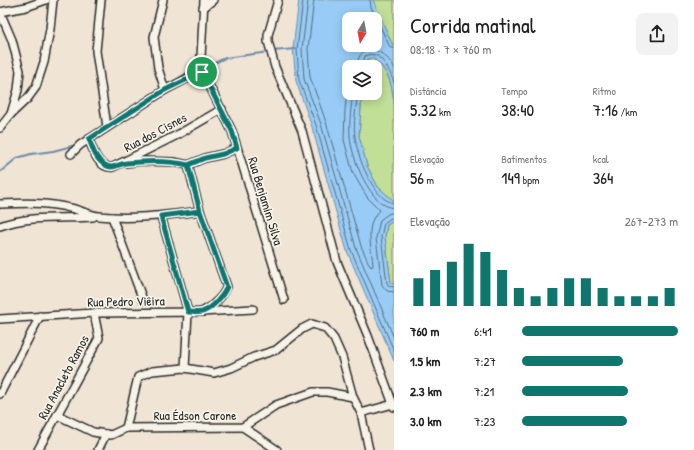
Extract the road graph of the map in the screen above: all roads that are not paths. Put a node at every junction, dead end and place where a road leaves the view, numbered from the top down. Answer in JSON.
{"nodes":[{"id":1,"x":46,"y":0,"type":"edge"},
{"id":2,"x":53,"y":0,"type":"edge"},
{"id":3,"x":101,"y":0,"type":"edge"},
{"id":4,"x":163,"y":0,"type":"edge"},
{"id":5,"x":204,"y":0,"type":"edge"},
{"id":6,"x":213,"y":0,"type":"edge"},
{"id":7,"x":278,"y":0,"type":"edge"},
{"id":8,"x":204,"y":8,"type":"junction"},
{"id":9,"x":0,"y":12,"type":"edge"},
{"id":10,"x":202,"y":72,"type":"junction"},
{"id":11,"x":165,"y":90,"type":"junction"},
{"id":12,"x":222,"y":109,"type":"junction"},
{"id":13,"x":11,"y":114,"type":"junction"},
{"id":14,"x":107,"y":127,"type":"junction"},
{"id":15,"x":0,"y":128,"type":"edge"},
{"id":16,"x":89,"y":139,"type":"junction"},
{"id":17,"x":237,"y":148,"type":"junction"},
{"id":18,"x":71,"y":154,"type":"dead end"},
{"id":19,"x":122,"y":164,"type":"junction"},
{"id":20,"x":188,"y":165,"type":"junction"},
{"id":21,"x":0,"y":204,"type":"edge"},
{"id":22,"x":200,"y":211,"type":"junction"},
{"id":23,"x":97,"y":216,"type":"junction"},
{"id":24,"x":161,"y":216,"type":"junction"},
{"id":25,"x":112,"y":217,"type":"junction"},
{"id":26,"x":0,"y":226,"type":"edge"},
{"id":27,"x":143,"y":300,"type":"dead end"},
{"id":28,"x":284,"y":300,"type":"dead end"},
{"id":29,"x":254,"y":309,"type":"dead end"},
{"id":30,"x":188,"y":312,"type":"junction"},
{"id":31,"x":201,"y":312,"type":"junction"},
{"id":32,"x":94,"y":313,"type":"junction"},
{"id":33,"x":40,"y":316,"type":"junction"},
{"id":34,"x":0,"y":319,"type":"edge"},
{"id":35,"x":185,"y":368,"type":"junction"},
{"id":36,"x":0,"y":394,"type":"edge"},
{"id":37,"x":353,"y":397,"type":"junction"},
{"id":38,"x":394,"y":406,"type":"edge"},
{"id":39,"x":361,"y":413,"type":"junction"},
{"id":40,"x":57,"y":415,"type":"junction"},
{"id":41,"x":243,"y":427,"type":"junction"},
{"id":42,"x":126,"y":428,"type":"junction"},
{"id":43,"x":106,"y":434,"type":"junction"},
{"id":44,"x":38,"y":450,"type":"edge"},
{"id":45,"x":98,"y":450,"type":"edge"},
{"id":46,"x":277,"y":450,"type":"edge"},
{"id":47,"x":369,"y":450,"type":"edge"}],
"edges":[{"from":1,"to":9,"type":"street"},
{"from":2,"to":13,"type":"street"},
{"from":3,"to":14,"type":"street"},
{"from":4,"to":11,"type":"street"},
{"from":5,"to":8,"type":"street","name":"Rua Benjamim Silva"},
{"from":6,"to":8,"type":"street"},
{"from":7,"to":38,"type":"street"},
{"from":8,"to":10,"type":"street","name":"Rua Benjamim Silva"},
{"from":9,"to":13,"type":"street"},
{"from":10,"to":11,"type":"street"},
{"from":10,"to":12,"type":"street","name":"Rua Benjamim Silva"},
{"from":11,"to":14,"type":"street"},
{"from":12,"to":17,"type":"street","name":"Rua Benjamim Silva"},
{"from":12,"to":19,"type":"street","name":"Rua dos Cisnes"},
{"from":13,"to":15,"type":"street"},
{"from":14,"to":16,"type":"street"},
{"from":16,"to":18,"type":"street"},
{"from":16,"to":19,"type":"street","name":"Rua dos Cisnes"},
{"from":17,"to":20,"type":"street"},
{"from":17,"to":28,"type":"street","name":"Rua Benjamim Silva"},
{"from":19,"to":20,"type":"street"},
{"from":20,"to":22,"type":"street"},
{"from":21,"to":23,"type":"street"},
{"from":22,"to":24,"type":"street"},
{"from":22,"to":31,"type":"street"},
{"from":23,"to":25,"type":"street"},
{"from":23,"to":26,"type":"street"},
{"from":24,"to":25,"type":"street"},
{"from":24,"to":30,"type":"street"},
{"from":25,"to":27,"type":"street"},
{"from":29,"to":31,"type":"street","name":"Rua Pedro Viêira"},
{"from":30,"to":31,"type":"street","name":"Rua Pedro Viêira"},
{"from":30,"to":32,"type":"street","name":"Rua Pedro Viêira"},
{"from":30,"to":35,"type":"street"},
{"from":32,"to":33,"type":"street","name":"Rua Pedro Viêira"},
{"from":32,"to":40,"type":"street","name":"Rua Anacleto Ramos"},
{"from":33,"to":34,"type":"street","name":"Rua Pedro Viêira"},
{"from":33,"to":36,"type":"street"},
{"from":35,"to":37,"type":"street"},
{"from":35,"to":42,"type":"street"},
{"from":37,"to":39,"type":"street"},
{"from":37,"to":41,"type":"street","name":"Rua Édson Carone"},
{"from":38,"to":39,"type":"street"},
{"from":39,"to":47,"type":"street"},
{"from":40,"to":43,"type":"street"},
{"from":40,"to":44,"type":"street","name":"Rua Anacleto Ramos"},
{"from":41,"to":42,"type":"street","name":"Rua Édson Carone"},
{"from":41,"to":46,"type":"street"},
{"from":42,"to":43,"type":"street","name":"Rua Édson Carone"},
{"from":43,"to":45,"type":"street"}]}
